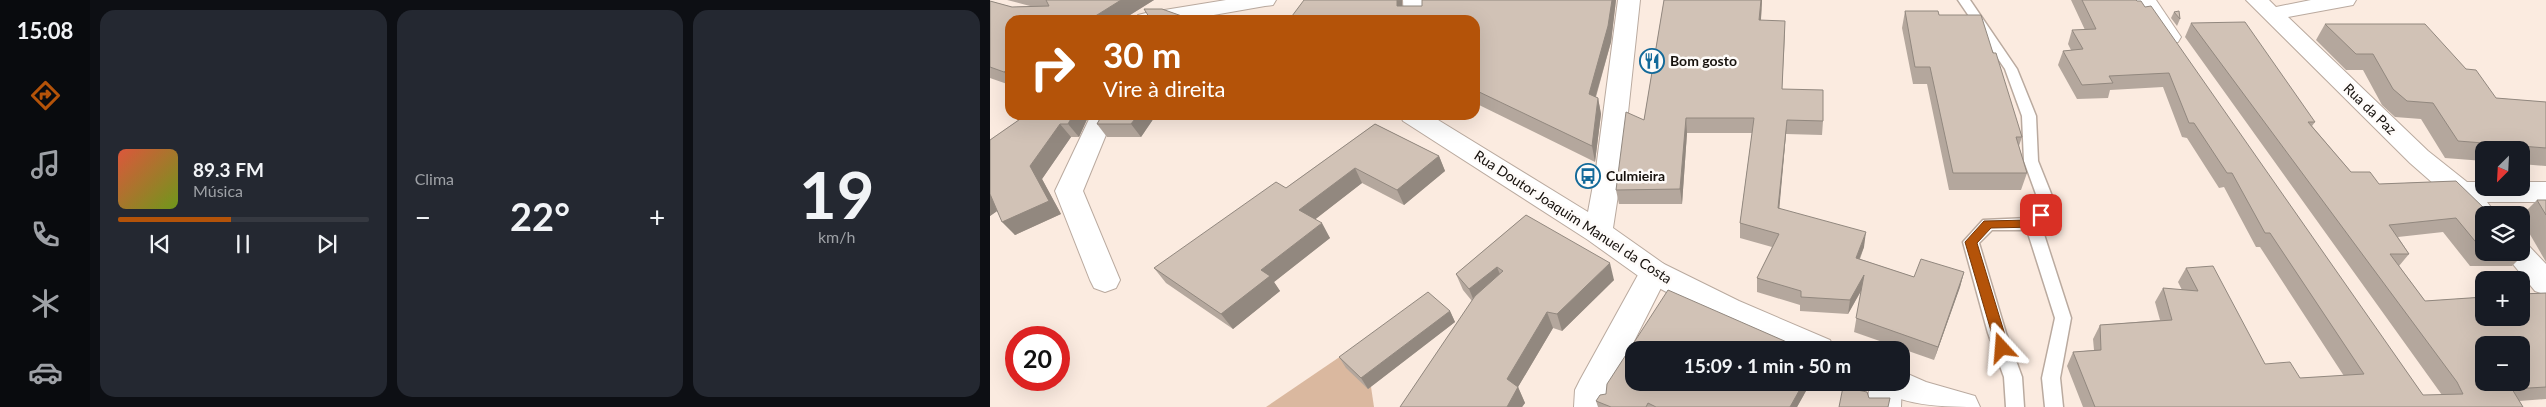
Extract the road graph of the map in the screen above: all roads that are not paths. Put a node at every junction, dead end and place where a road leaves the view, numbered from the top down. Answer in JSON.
{"nodes":[{"id":1,"x":1168,"y":0,"type":"edge"},
{"id":2,"x":1265,"y":0,"type":"edge"},
{"id":3,"x":1414,"y":0,"type":"edge"},
{"id":4,"x":1629,"y":0,"type":"edge"},
{"id":5,"x":1964,"y":0,"type":"edge"},
{"id":6,"x":2145,"y":0,"type":"edge"},
{"id":7,"x":2345,"y":0,"type":"edge"},
{"id":8,"x":2264,"y":7,"type":"edge"},
{"id":9,"x":1151,"y":15,"type":"edge"},
{"id":10,"x":1175,"y":15,"type":"edge"},
{"id":11,"x":1415,"y":15,"type":"edge"},
{"id":12,"x":2184,"y":57,"type":"edge"},
{"id":13,"x":1101,"y":120,"type":"edge"},
{"id":14,"x":1420,"y":120,"type":"edge"},
{"id":15,"x":2461,"y":192,"type":"junction"},
{"id":16,"x":2546,"y":192,"type":"edge"},
{"id":17,"x":2475,"y":207,"type":"edge"},
{"id":18,"x":2033,"y":224,"type":"junction"},
{"id":19,"x":1598,"y":232,"type":"junction"},
{"id":20,"x":2526,"y":261,"type":"edge"},
{"id":21,"x":1654,"y":272,"type":"junction"},
{"id":22,"x":1105,"y":280,"type":"dead end"},
{"id":23,"x":2546,"y":283,"type":"edge"},
{"id":24,"x":1799,"y":341,"type":"edge"},
{"id":25,"x":1910,"y":390,"type":"edge"},
{"id":26,"x":1885,"y":391,"type":"edge"},
{"id":27,"x":1591,"y":407,"type":"edge"},
{"id":28,"x":1884,"y":407,"type":"edge"},
{"id":29,"x":1963,"y":407,"type":"edge"},
{"id":30,"x":2015,"y":407,"type":"edge"},
{"id":31,"x":2054,"y":407,"type":"edge"}],
"edges":[{"from":1,"to":9,"type":"street"},
{"from":2,"to":10,"type":"street"},
{"from":3,"to":11,"type":"street"},
{"from":4,"to":19,"type":"street"},
{"from":5,"to":18,"type":"lane"},
{"from":6,"to":12,"type":"street"},
{"from":7,"to":8,"type":"street"},
{"from":8,"to":15,"type":"street","name":"Rua da Paz"},
{"from":13,"to":22,"type":"street"},
{"from":14,"to":19,"type":"street","name":"Rua Doutor Joaquim Manuel da Costa"},
{"from":15,"to":16,"type":"street"},
{"from":15,"to":17,"type":"street","name":"Rua da Paz"},
{"from":18,"to":30,"type":"lane"},
{"from":18,"to":31,"type":"lane"},
{"from":19,"to":21,"type":"street","name":"Rua Doutor Joaquim Manuel da Costa"},
{"from":20,"to":23,"type":"street"},
{"from":21,"to":24,"type":"street","name":"Rua Doutor Joaquim Manuel da Costa"},
{"from":21,"to":27,"type":"street"},
{"from":25,"to":29,"type":"street"},
{"from":26,"to":28,"type":"street"}]}
